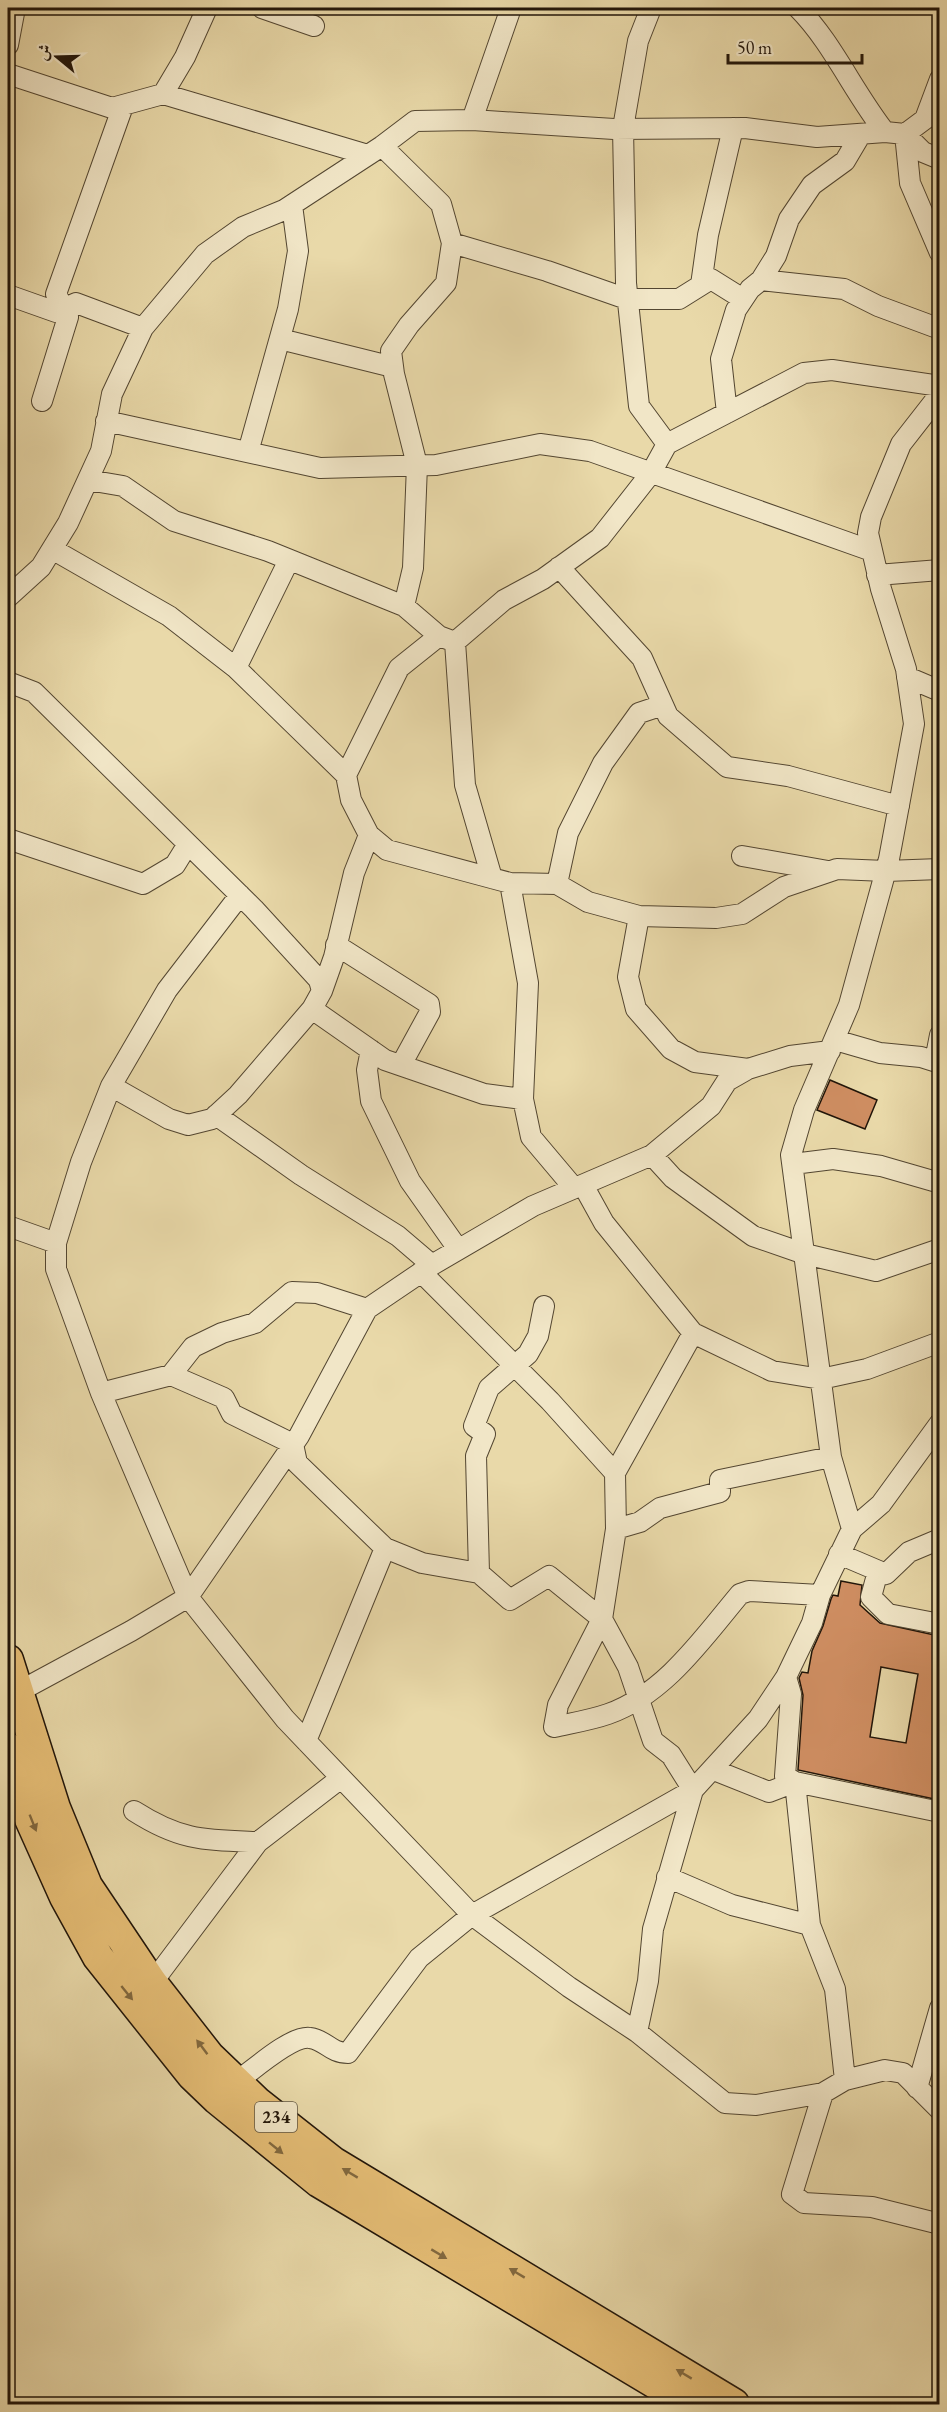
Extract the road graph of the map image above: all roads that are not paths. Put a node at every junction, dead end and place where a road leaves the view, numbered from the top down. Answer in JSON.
{"nodes":[{"id":1,"x":15,"y":8,"type":"edge"},
{"id":2,"x":207,"y":8,"type":"edge"},
{"id":3,"x":262,"y":8,"type":"edge"},
{"id":4,"x":512,"y":8,"type":"edge"},
{"id":5,"x":651,"y":8,"type":"edge"},
{"id":6,"x":798,"y":8,"type":"edge"},
{"id":7,"x":314,"y":26,"type":"dead end"},
{"id":8,"x":8,"y":45,"type":"edge"},
{"id":9,"x":8,"y":74,"type":"edge"},
{"id":10,"x":939,"y":79,"type":"edge"},
{"id":11,"x":163,"y":94,"type":"junction"},
{"id":12,"x":123,"y":106,"type":"junction"},
{"id":13,"x":932,"y":113,"type":"edge"},
{"id":14,"x":472,"y":120,"type":"junction"},
{"id":15,"x":623,"y":128,"type":"junction"},
{"id":16,"x":734,"y":128,"type":"junction"},
{"id":17,"x":895,"y":133,"type":"junction"},
{"id":18,"x":861,"y":134,"type":"junction"},
{"id":19,"x":375,"y":151,"type":"junction"},
{"id":20,"x":939,"y":159,"type":"edge"},
{"id":21,"x":292,"y":205,"type":"junction"},
{"id":22,"x":452,"y":243,"type":"junction"},
{"id":23,"x":939,"y":253,"type":"edge"},
{"id":24,"x":761,"y":280,"type":"junction"},
{"id":25,"x":701,"y":285,"type":"junction"},
{"id":26,"x":8,"y":295,"type":"edge"},
{"id":27,"x":627,"y":299,"type":"junction"},
{"id":28,"x":743,"y":299,"type":"junction"},
{"id":29,"x":64,"y":308,"type":"junction"},
{"id":30,"x":143,"y":328,"type":"junction"},
{"id":31,"x":939,"y":329,"type":"edge"},
{"id":32,"x":280,"y":339,"type":"junction"},
{"id":33,"x":393,"y":367,"type":"junction"},
{"id":34,"x":939,"y":386,"type":"edge"},
{"id":35,"x":939,"y":394,"type":"edge"},
{"id":36,"x":42,"y":401,"type":"dead end"},
{"id":37,"x":727,"y":413,"type":"junction"},
{"id":38,"x":106,"y":421,"type":"junction"},
{"id":39,"x":667,"y":444,"type":"junction"},
{"id":40,"x":248,"y":452,"type":"junction"},
{"id":41,"x":417,"y":465,"type":"junction"},
{"id":42,"x":651,"y":473,"type":"junction"},
{"id":43,"x":88,"y":480,"type":"junction"},
{"id":44,"x":52,"y":549,"type":"junction"},
{"id":45,"x":872,"y":551,"type":"junction"},
{"id":46,"x":289,"y":560,"type":"junction"},
{"id":47,"x":559,"y":567,"type":"junction"},
{"id":48,"x":939,"y":570,"type":"edge"},
{"id":49,"x":878,"y":575,"type":"junction"},
{"id":50,"x":8,"y":597,"type":"edge"},
{"id":51,"x":404,"y":606,"type":"junction"},
{"id":52,"x":447,"y":639,"type":"junction"},
{"id":53,"x":236,"y":668,"type":"junction"},
{"id":54,"x":907,"y":677,"type":"junction"},
{"id":55,"x":8,"y":682,"type":"edge"},
{"id":56,"x":939,"y":691,"type":"edge"},
{"id":57,"x":663,"y":705,"type":"junction"},
{"id":58,"x":346,"y":775,"type":"junction"},
{"id":59,"x":899,"y":806,"type":"junction"},
{"id":60,"x":369,"y":835,"type":"junction"},
{"id":61,"x":8,"y":839,"type":"edge"},
{"id":62,"x":188,"y":844,"type":"junction"},
{"id":63,"x":742,"y":855,"type":"dead end"},
{"id":64,"x":939,"y":869,"type":"edge"},
{"id":65,"x":830,"y":871,"type":"junction"},
{"id":66,"x":886,"y":871,"type":"junction"},
{"id":67,"x":501,"y":880,"type":"junction"},
{"id":68,"x":557,"y":884,"type":"junction"},
{"id":69,"x":240,"y":895,"type":"junction"},
{"id":70,"x":639,"y":916,"type":"junction"},
{"id":71,"x":336,"y":945,"type":"junction"},
{"id":72,"x":322,"y":991,"type":"junction"},
{"id":73,"x":312,"y":1009,"type":"junction"},
{"id":74,"x":939,"y":1035,"type":"edge"},
{"id":75,"x":833,"y":1046,"type":"junction"},
{"id":76,"x":371,"y":1050,"type":"junction"},
{"id":77,"x":937,"y":1062,"type":"edge"},
{"id":78,"x":401,"y":1065,"type":"junction"},
{"id":79,"x":748,"y":1069,"type":"junction"},
{"id":80,"x":111,"y":1086,"type":"junction"},
{"id":81,"x":522,"y":1099,"type":"junction"},
{"id":82,"x":216,"y":1115,"type":"junction"},
{"id":83,"x":652,"y":1155,"type":"junction"},
{"id":84,"x":793,"y":1164,"type":"junction"},
{"id":85,"x":939,"y":1181,"type":"edge"},
{"id":86,"x":578,"y":1187,"type":"junction"},
{"id":87,"x":8,"y":1226,"type":"edge"},
{"id":88,"x":56,"y":1243,"type":"junction"},
{"id":89,"x":458,"y":1249,"type":"junction"},
{"id":90,"x":939,"y":1249,"type":"edge"},
{"id":91,"x":805,"y":1254,"type":"junction"},
{"id":92,"x":427,"y":1268,"type":"junction"},
{"id":93,"x":544,"y":1306,"type":"dead end"},
{"id":94,"x":367,"y":1309,"type":"junction"},
{"id":95,"x":693,"y":1333,"type":"junction"},
{"id":96,"x":939,"y":1342,"type":"edge"},
{"id":97,"x":514,"y":1365,"type":"junction"},
{"id":98,"x":171,"y":1374,"type":"junction"},
{"id":99,"x":821,"y":1379,"type":"junction"},
{"id":100,"x":100,"y":1394,"type":"junction"},
{"id":101,"x":939,"y":1423,"type":"edge"},
{"id":102,"x":293,"y":1444,"type":"junction"},
{"id":103,"x":831,"y":1457,"type":"junction"},
{"id":104,"x":615,"y":1473,"type":"junction"},
{"id":105,"x":852,"y":1528,"type":"junction"},
{"id":106,"x":616,"y":1529,"type":"junction"},
{"id":107,"x":939,"y":1539,"type":"edge"},
{"id":108,"x":385,"y":1548,"type":"junction"},
{"id":109,"x":839,"y":1554,"type":"junction"},
{"id":110,"x":878,"y":1571,"type":"junction"},
{"id":111,"x":479,"y":1573,"type":"junction"},
{"id":112,"x":820,"y":1595,"type":"junction"},
{"id":113,"x":188,"y":1597,"type":"junction"},
{"id":114,"x":602,"y":1619,"type":"junction"},
{"id":115,"x":939,"y":1624,"type":"edge"},
{"id":116,"x":8,"y":1660,"type":"edge"},
{"id":117,"x":786,"y":1677,"type":"junction"},
{"id":118,"x":18,"y":1692,"type":"junction"},
{"id":119,"x":638,"y":1699,"type":"junction"},
{"id":120,"x":306,"y":1741,"type":"junction"},
{"id":121,"x":8,"y":1748,"type":"edge"},
{"id":122,"x":714,"y":1770,"type":"junction"},
{"id":123,"x":341,"y":1778,"type":"junction"},
{"id":124,"x":795,"y":1782,"type":"junction"},
{"id":125,"x":693,"y":1790,"type":"junction"},
{"id":126,"x":134,"y":1811,"type":"dead end"},
{"id":127,"x":939,"y":1812,"type":"edge"},
{"id":128,"x":258,"y":1842,"type":"junction"},
{"id":129,"x":667,"y":1877,"type":"junction"},
{"id":130,"x":472,"y":1915,"type":"junction"},
{"id":131,"x":810,"y":1925,"type":"junction"},
{"id":132,"x":152,"y":1983,"type":"junction"},
{"id":133,"x":939,"y":2008,"type":"edge"},
{"id":134,"x":637,"y":2032,"type":"junction"},
{"id":135,"x":844,"y":2080,"type":"junction"},
{"id":136,"x":235,"y":2083,"type":"junction"},
{"id":137,"x":917,"y":2088,"type":"junction"},
{"id":138,"x":822,"y":2093,"type":"junction"},
{"id":139,"x":939,"y":2110,"type":"edge"},
{"id":140,"x":939,"y":2224,"type":"edge"},
{"id":141,"x":690,"y":2404,"type":"edge"},
{"id":142,"x":734,"y":2404,"type":"edge"}],
"edges":[{"from":1,"to":8,"type":"street"},
{"from":2,"to":11,"type":"street"},
{"from":3,"to":7,"type":"street"},
{"from":4,"to":14,"type":"street"},
{"from":5,"to":15,"type":"street"},
{"from":6,"to":17,"type":"street"},
{"from":9,"to":12,"type":"street"},
{"from":10,"to":13,"type":"street"},
{"from":11,"to":12,"type":"street"},
{"from":11,"to":19,"type":"street"},
{"from":12,"to":29,"type":"street"},
{"from":13,"to":17,"type":"street"},
{"from":14,"to":15,"type":"street"},
{"from":14,"to":19,"type":"street"},
{"from":15,"to":16,"type":"street"},
{"from":15,"to":27,"type":"street"},
{"from":16,"to":18,"type":"street"},
{"from":16,"to":25,"type":"street"},
{"from":17,"to":18,"type":"street"},
{"from":17,"to":20,"type":"street"},
{"from":17,"to":23,"type":"street"},
{"from":18,"to":24,"type":"street"},
{"from":19,"to":21,"type":"street"},
{"from":19,"to":22,"type":"street"},
{"from":21,"to":30,"type":"street"},
{"from":21,"to":32,"type":"street"},
{"from":22,"to":27,"type":"street"},
{"from":22,"to":33,"type":"street"},
{"from":24,"to":28,"type":"street"},
{"from":24,"to":31,"type":"street"},
{"from":25,"to":27,"type":"street"},
{"from":25,"to":28,"type":"street"},
{"from":26,"to":29,"type":"street"},
{"from":27,"to":39,"type":"street"},
{"from":28,"to":37,"type":"street"},
{"from":29,"to":30,"type":"street"},
{"from":29,"to":36,"type":"street"},
{"from":30,"to":38,"type":"street"},
{"from":32,"to":33,"type":"street"},
{"from":32,"to":40,"type":"street"},
{"from":33,"to":41,"type":"street"},
{"from":34,"to":37,"type":"street"},
{"from":35,"to":45,"type":"street"},
{"from":37,"to":39,"type":"street"},
{"from":38,"to":40,"type":"street"},
{"from":38,"to":43,"type":"street"},
{"from":39,"to":42,"type":"street"},
{"from":40,"to":41,"type":"street"},
{"from":41,"to":42,"type":"street"},
{"from":41,"to":51,"type":"street"},
{"from":42,"to":45,"type":"street"},
{"from":42,"to":47,"type":"street"},
{"from":43,"to":44,"type":"street"},
{"from":43,"to":46,"type":"street"},
{"from":44,"to":50,"type":"street"},
{"from":44,"to":53,"type":"street"},
{"from":45,"to":49,"type":"street"},
{"from":46,"to":51,"type":"street"},
{"from":46,"to":53,"type":"street"},
{"from":47,"to":52,"type":"street"},
{"from":47,"to":57,"type":"street"},
{"from":48,"to":49,"type":"street"},
{"from":49,"to":54,"type":"street"},
{"from":51,"to":52,"type":"street"},
{"from":52,"to":58,"type":"street"},
{"from":52,"to":67,"type":"street"},
{"from":53,"to":58,"type":"street"},
{"from":54,"to":56,"type":"street"},
{"from":54,"to":59,"type":"street"},
{"from":55,"to":62,"type":"street"},
{"from":57,"to":59,"type":"street"},
{"from":57,"to":68,"type":"street"},
{"from":58,"to":60,"type":"street"},
{"from":59,"to":66,"type":"street"},
{"from":60,"to":67,"type":"street"},
{"from":60,"to":71,"type":"street"},
{"from":61,"to":62,"type":"street"},
{"from":62,"to":69,"type":"street"},
{"from":63,"to":65,"type":"street"},
{"from":64,"to":66,"type":"street"},
{"from":65,"to":66,"type":"street"},
{"from":65,"to":70,"type":"street"},
{"from":66,"to":75,"type":"street"},
{"from":67,"to":68,"type":"street"},
{"from":67,"to":81,"type":"street"},
{"from":68,"to":70,"type":"street"},
{"from":69,"to":72,"type":"street"},
{"from":69,"to":80,"type":"street"},
{"from":70,"to":79,"type":"street"},
{"from":71,"to":72,"type":"street"},
{"from":71,"to":78,"type":"street"},
{"from":72,"to":73,"type":"street"},
{"from":73,"to":76,"type":"street"},
{"from":73,"to":82,"type":"street"},
{"from":74,"to":77,"type":"street"},
{"from":75,"to":77,"type":"street"},
{"from":75,"to":79,"type":"street"},
{"from":75,"to":84,"type":"street"},
{"from":76,"to":78,"type":"street"},
{"from":76,"to":89,"type":"street"},
{"from":78,"to":81,"type":"street"},
{"from":79,"to":83,"type":"street"},
{"from":80,"to":82,"type":"street"},
{"from":80,"to":88,"type":"street"},
{"from":81,"to":86,"type":"street"},
{"from":82,"to":92,"type":"street"},
{"from":83,"to":86,"type":"street"},
{"from":83,"to":91,"type":"street"},
{"from":84,"to":85,"type":"street"},
{"from":84,"to":91,"type":"street"},
{"from":86,"to":89,"type":"street"},
{"from":86,"to":95,"type":"street"},
{"from":87,"to":88,"type":"street"},
{"from":88,"to":100,"type":"street"},
{"from":89,"to":92,"type":"street"},
{"from":90,"to":91,"type":"street"},
{"from":91,"to":99,"type":"street"},
{"from":92,"to":94,"type":"street"},
{"from":92,"to":97,"type":"street"},
{"from":93,"to":97,"type":"street"},
{"from":94,"to":98,"type":"street"},
{"from":94,"to":102,"type":"street"},
{"from":95,"to":99,"type":"street"},
{"from":95,"to":104,"type":"street"},
{"from":96,"to":99,"type":"street"},
{"from":97,"to":104,"type":"street"},
{"from":97,"to":111,"type":"street"},
{"from":98,"to":100,"type":"street"},
{"from":98,"to":102,"type":"street"},
{"from":99,"to":103,"type":"street"},
{"from":100,"to":113,"type":"street"},
{"from":101,"to":105,"type":"street"},
{"from":102,"to":108,"type":"street"},
{"from":102,"to":113,"type":"street"},
{"from":103,"to":105,"type":"street"},
{"from":103,"to":106,"type":"street"},
{"from":104,"to":106,"type":"street"},
{"from":105,"to":109,"type":"street"},
{"from":106,"to":114,"type":"street"},
{"from":107,"to":110,"type":"street"},
{"from":108,"to":111,"type":"street"},
{"from":108,"to":120,"type":"street"},
{"from":109,"to":110,"type":"street"},
{"from":109,"to":112,"type":"street"},
{"from":110,"to":115,"type":"street"},
{"from":111,"to":114,"type":"street"},
{"from":112,"to":117,"type":"street"},
{"from":112,"to":119,"type":"street"},
{"from":113,"to":118,"type":"street"},
{"from":113,"to":120,"type":"street"},
{"from":114,"to":119,"type":"street"},
{"from":114,"to":119,"type":"street"},
{"from":116,"to":118,"type":"main road","number":"234"},
{"from":117,"to":122,"type":"street"},
{"from":117,"to":124,"type":"street"},
{"from":118,"to":132,"type":"main road","number":"234"},
{"from":119,"to":125,"type":"street"},
{"from":120,"to":123,"type":"street"},
{"from":121,"to":141,"type":"main road","number":"234","one_way":true},
{"from":122,"to":124,"type":"street"},
{"from":122,"to":125,"type":"street"},
{"from":123,"to":128,"type":"street"},
{"from":123,"to":130,"type":"street"},
{"from":124,"to":127,"type":"street"},
{"from":124,"to":131,"type":"street"},
{"from":125,"to":129,"type":"street"},
{"from":125,"to":130,"type":"street"},
{"from":126,"to":128,"type":"street"},
{"from":128,"to":132,"type":"street"},
{"from":129,"to":131,"type":"street"},
{"from":129,"to":134,"type":"street"},
{"from":130,"to":134,"type":"street"},
{"from":130,"to":136,"type":"street"},
{"from":131,"to":135,"type":"street"},
{"from":136,"to":132,"type":"main road","number":"234","one_way":true},
{"from":133,"to":137,"type":"street"},
{"from":134,"to":138,"type":"street"},
{"from":135,"to":137,"type":"street"},
{"from":135,"to":138,"type":"street"},
{"from":142,"to":136,"type":"main road","number":"234","one_way":true},
{"from":137,"to":139,"type":"street"},
{"from":138,"to":140,"type":"street"}]}
